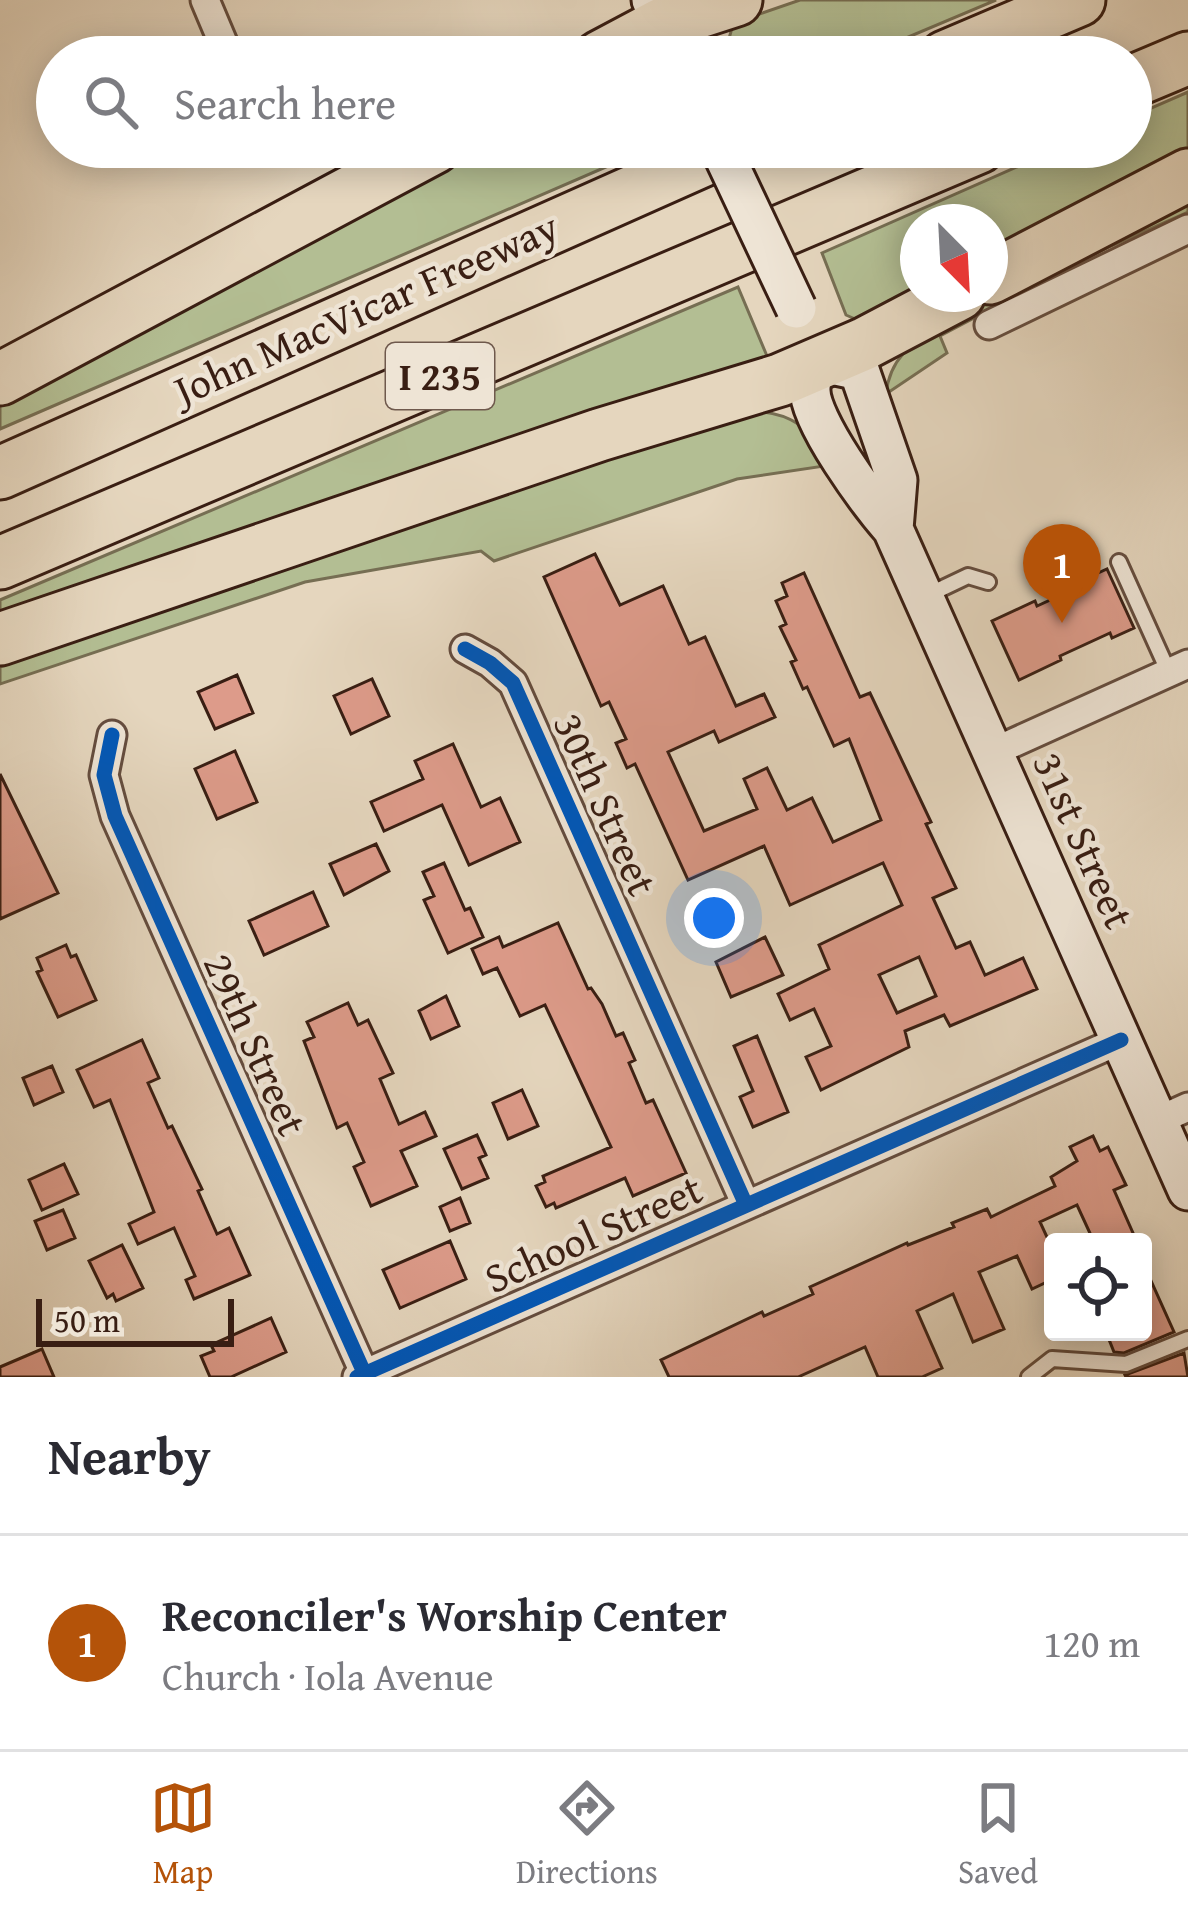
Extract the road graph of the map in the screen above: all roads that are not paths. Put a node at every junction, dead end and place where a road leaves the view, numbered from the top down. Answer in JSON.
{"nodes":[{"id":1,"x":205,"y":0,"type":"edge"},
{"id":2,"x":736,"y":0,"type":"edge"},
{"id":3,"x":1079,"y":0,"type":"edge"},
{"id":4,"x":664,"y":27,"type":"edge"},
{"id":5,"x":220,"y":36,"type":"edge"},
{"id":6,"x":994,"y":36,"type":"edge"},
{"id":7,"x":1188,"y":58,"type":"edge"},
{"id":8,"x":1152,"y":73,"type":"edge"},
{"id":9,"x":396,"y":168,"type":"edge"},
{"id":10,"x":686,"y":168,"type":"edge"},
{"id":11,"x":730,"y":168,"type":"edge"},
{"id":12,"x":930,"y":168,"type":"edge"},
{"id":13,"x":1188,"y":175,"type":"edge"},
{"id":14,"x":1188,"y":229,"type":"edge"},
{"id":15,"x":1008,"y":282,"type":"edge"},
{"id":16,"x":1008,"y":289,"type":"edge"},
{"id":17,"x":947,"y":312,"type":"edge"},
{"id":18,"x":822,"y":362,"type":"junction"},
{"id":19,"x":0,"y":379,"type":"edge"},
{"id":20,"x":0,"y":473,"type":"edge"},
{"id":21,"x":1119,"y":562,"type":"dead end"},
{"id":22,"x":0,"y":563,"type":"edge"},
{"id":23,"x":988,"y":582,"type":"dead end"},
{"id":24,"x":924,"y":597,"type":"junction"},
{"id":25,"x":0,"y":639,"type":"edge"},
{"id":26,"x":465,"y":649,"type":"dead end"},
{"id":27,"x":1178,"y":668,"type":"edge"},
{"id":28,"x":112,"y":735,"type":"dead end"},
{"id":29,"x":992,"y":752,"type":"junction"},
{"id":30,"x":1121,"y":1040,"type":"junction"},
{"id":31,"x":1172,"y":1114,"type":"edge"},
{"id":32,"x":1188,"y":1190,"type":"edge"},
{"id":33,"x":746,"y":1205,"type":"junction"},
{"id":34,"x":1188,"y":1339,"type":"edge"},
{"id":35,"x":362,"y":1376,"type":"edge"},
{"id":36,"x":1029,"y":1377,"type":"edge"}],
"edges":[{"from":1,"to":5,"type":"street"},
{"from":2,"to":4,"type":"highway"},
{"from":3,"to":6,"type":"highway"},
{"from":7,"to":8,"type":"highway"},
{"from":9,"to":19,"type":"highway"},
{"from":10,"to":20,"type":"highway","name":"John MacVicar Freeway","number":"I 235"},
{"from":11,"to":18,"type":"main road","bridge":true},
{"from":12,"to":22,"type":"highway","name":"John MacVicar Freeway","number":"I 235"},
{"from":13,"to":15,"type":"highway"},
{"from":14,"to":16,"type":"street"},
{"from":17,"to":18,"type":"highway"},
{"from":18,"to":24,"type":"main road","name":"31st Street"},
{"from":18,"to":25,"type":"highway"},
{"from":21,"to":27,"type":"lane"},
{"from":23,"to":24,"type":"lane"},
{"from":24,"to":29,"type":"main road","name":"31st Street"},
{"from":26,"to":33,"type":"street","name":"30th Street"},
{"from":27,"to":29,"type":"street"},
{"from":28,"to":35,"type":"street","name":"29th Street"},
{"from":29,"to":30,"type":"main road","name":"31st Street"},
{"from":30,"to":31,"type":"main road","name":"31st Street"},
{"from":30,"to":33,"type":"street","name":"School Street"},
{"from":31,"to":32,"type":"main road","name":"31st Street"},
{"from":33,"to":35,"type":"street","name":"School Street"},
{"from":34,"to":36,"type":"lane"}]}
